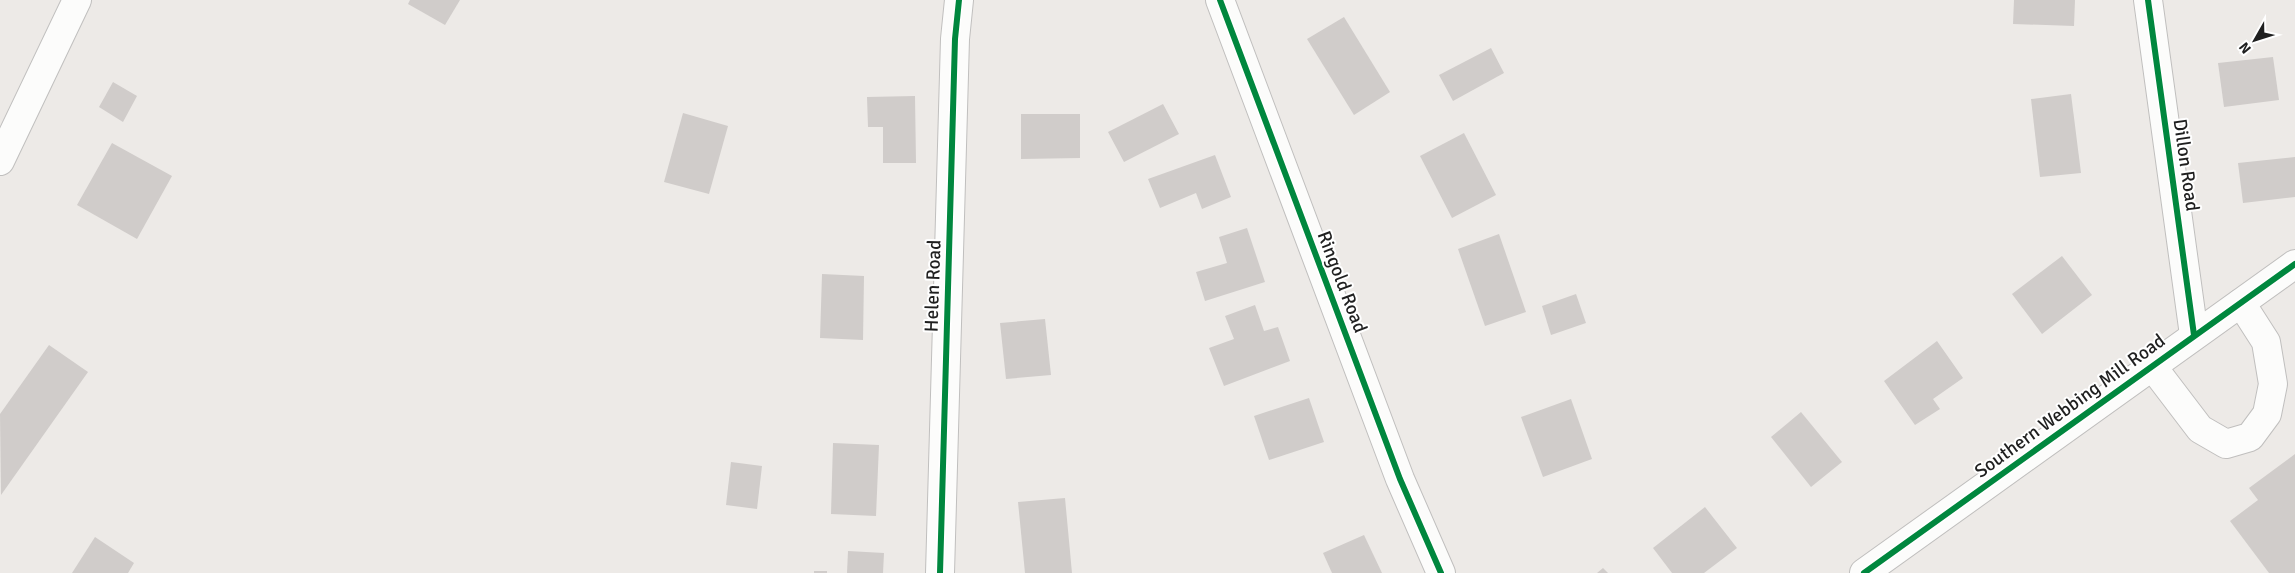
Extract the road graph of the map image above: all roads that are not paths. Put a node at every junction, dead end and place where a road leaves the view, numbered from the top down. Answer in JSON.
{"nodes":[{"id":1,"x":77,"y":0,"type":"edge"},
{"id":2,"x":959,"y":0,"type":"edge"},
{"id":3,"x":1220,"y":0,"type":"edge"},
{"id":4,"x":2148,"y":0,"type":"edge"},
{"id":5,"x":0,"y":161,"type":"edge"},
{"id":6,"x":2295,"y":264,"type":"edge"},
{"id":7,"x":2240,"y":303,"type":"junction"},
{"id":8,"x":2194,"y":335,"type":"junction"},
{"id":9,"x":2152,"y":366,"type":"junction"},
{"id":10,"x":940,"y":573,"type":"edge"},
{"id":11,"x":1441,"y":573,"type":"edge"},
{"id":12,"x":1864,"y":573,"type":"edge"}],
"edges":[{"from":1,"to":5,"type":"street"},
{"from":2,"to":10,"type":"street","name":"Helen Road"},
{"from":3,"to":11,"type":"street","name":"Ringold Road"},
{"from":4,"to":8,"type":"street","name":"Dillon Road"},
{"from":6,"to":7,"type":"street","name":"Southern Webbing Mill Road"},
{"from":7,"to":8,"type":"street","name":"Southern Webbing Mill Road"},
{"from":7,"to":9,"type":"street"},
{"from":8,"to":9,"type":"street","name":"Southern Webbing Mill Road"},
{"from":9,"to":12,"type":"street","name":"Southern Webbing Mill Road"}]}
